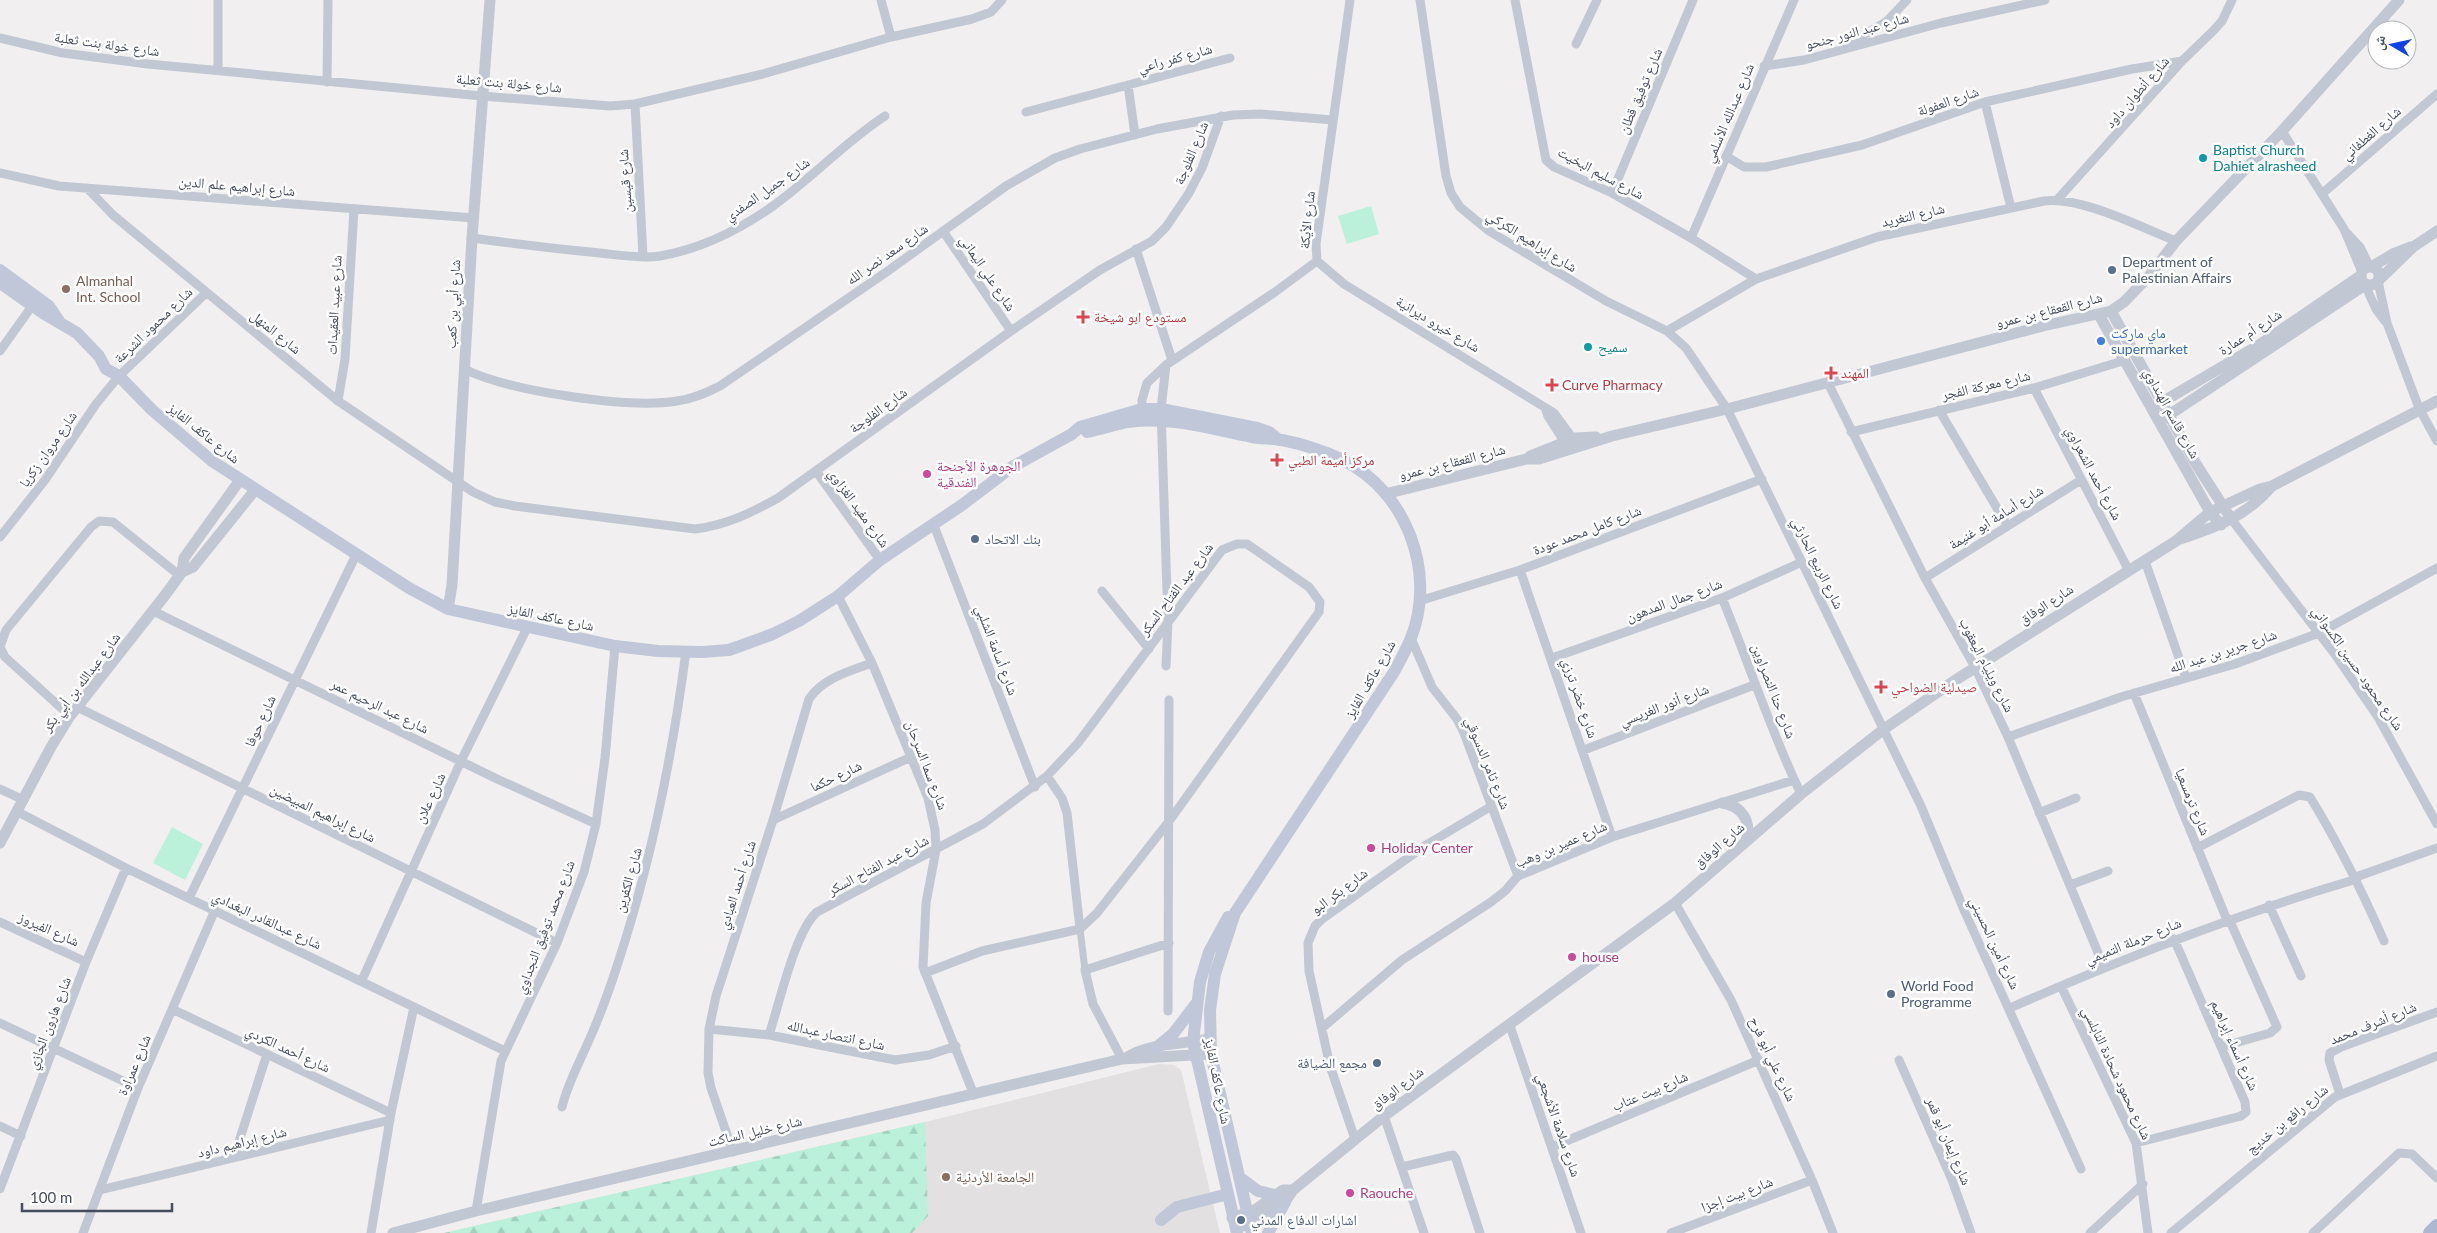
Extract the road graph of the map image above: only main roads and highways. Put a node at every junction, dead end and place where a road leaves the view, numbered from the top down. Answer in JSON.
{"nodes":[{"id":1,"x":0,"y":270,"type":"edge"},
{"id":2,"x":0,"y":283,"type":"edge"},
{"id":3,"x":59,"y":321,"type":"junction"},
{"id":4,"x":1235,"y":913,"type":"junction"},
{"id":5,"x":1196,"y":1004,"type":"junction"},
{"id":6,"x":1156,"y":1048,"type":"road end"},
{"id":7,"x":1239,"y":1177,"type":"junction"},
{"id":8,"x":1228,"y":1194,"type":"junction"},
{"id":9,"x":1161,"y":1220,"type":"dead end"},
{"id":10,"x":1250,"y":1223,"type":"edge"},
{"id":11,"x":2437,"y":1226,"type":"edge"},
{"id":12,"x":1235,"y":1227,"type":"edge"},
{"id":13,"x":1268,"y":1233,"type":"edge"},
{"id":14,"x":2430,"y":1233,"type":"edge"}],
"edges":[{"from":1,"to":3,"type":"main road","name":"شارع عاكف الفايز"},
{"from":2,"to":3,"type":"main road","name":"شارع عاكف الفايز"},
{"from":3,"to":4,"type":"main road","name":"شارع عاكف الفايز"},
{"from":4,"to":5,"type":"main road","name":"شارع عاكف الفايز"},
{"from":4,"to":7,"type":"main road","name":"شارع عاكف الفايز"},
{"from":5,"to":6,"type":"main road"},
{"from":5,"to":8,"type":"main road","name":"شارع عاكف الفايز"},
{"from":7,"to":10,"type":"main road","name":"شارع عاكف الفايز"},
{"from":7,"to":13,"type":"main road"},
{"from":8,"to":9,"type":"main road"},
{"from":8,"to":12,"type":"main road","name":"شارع عاكف الفايز"},
{"from":11,"to":14,"type":"main road"}]}
